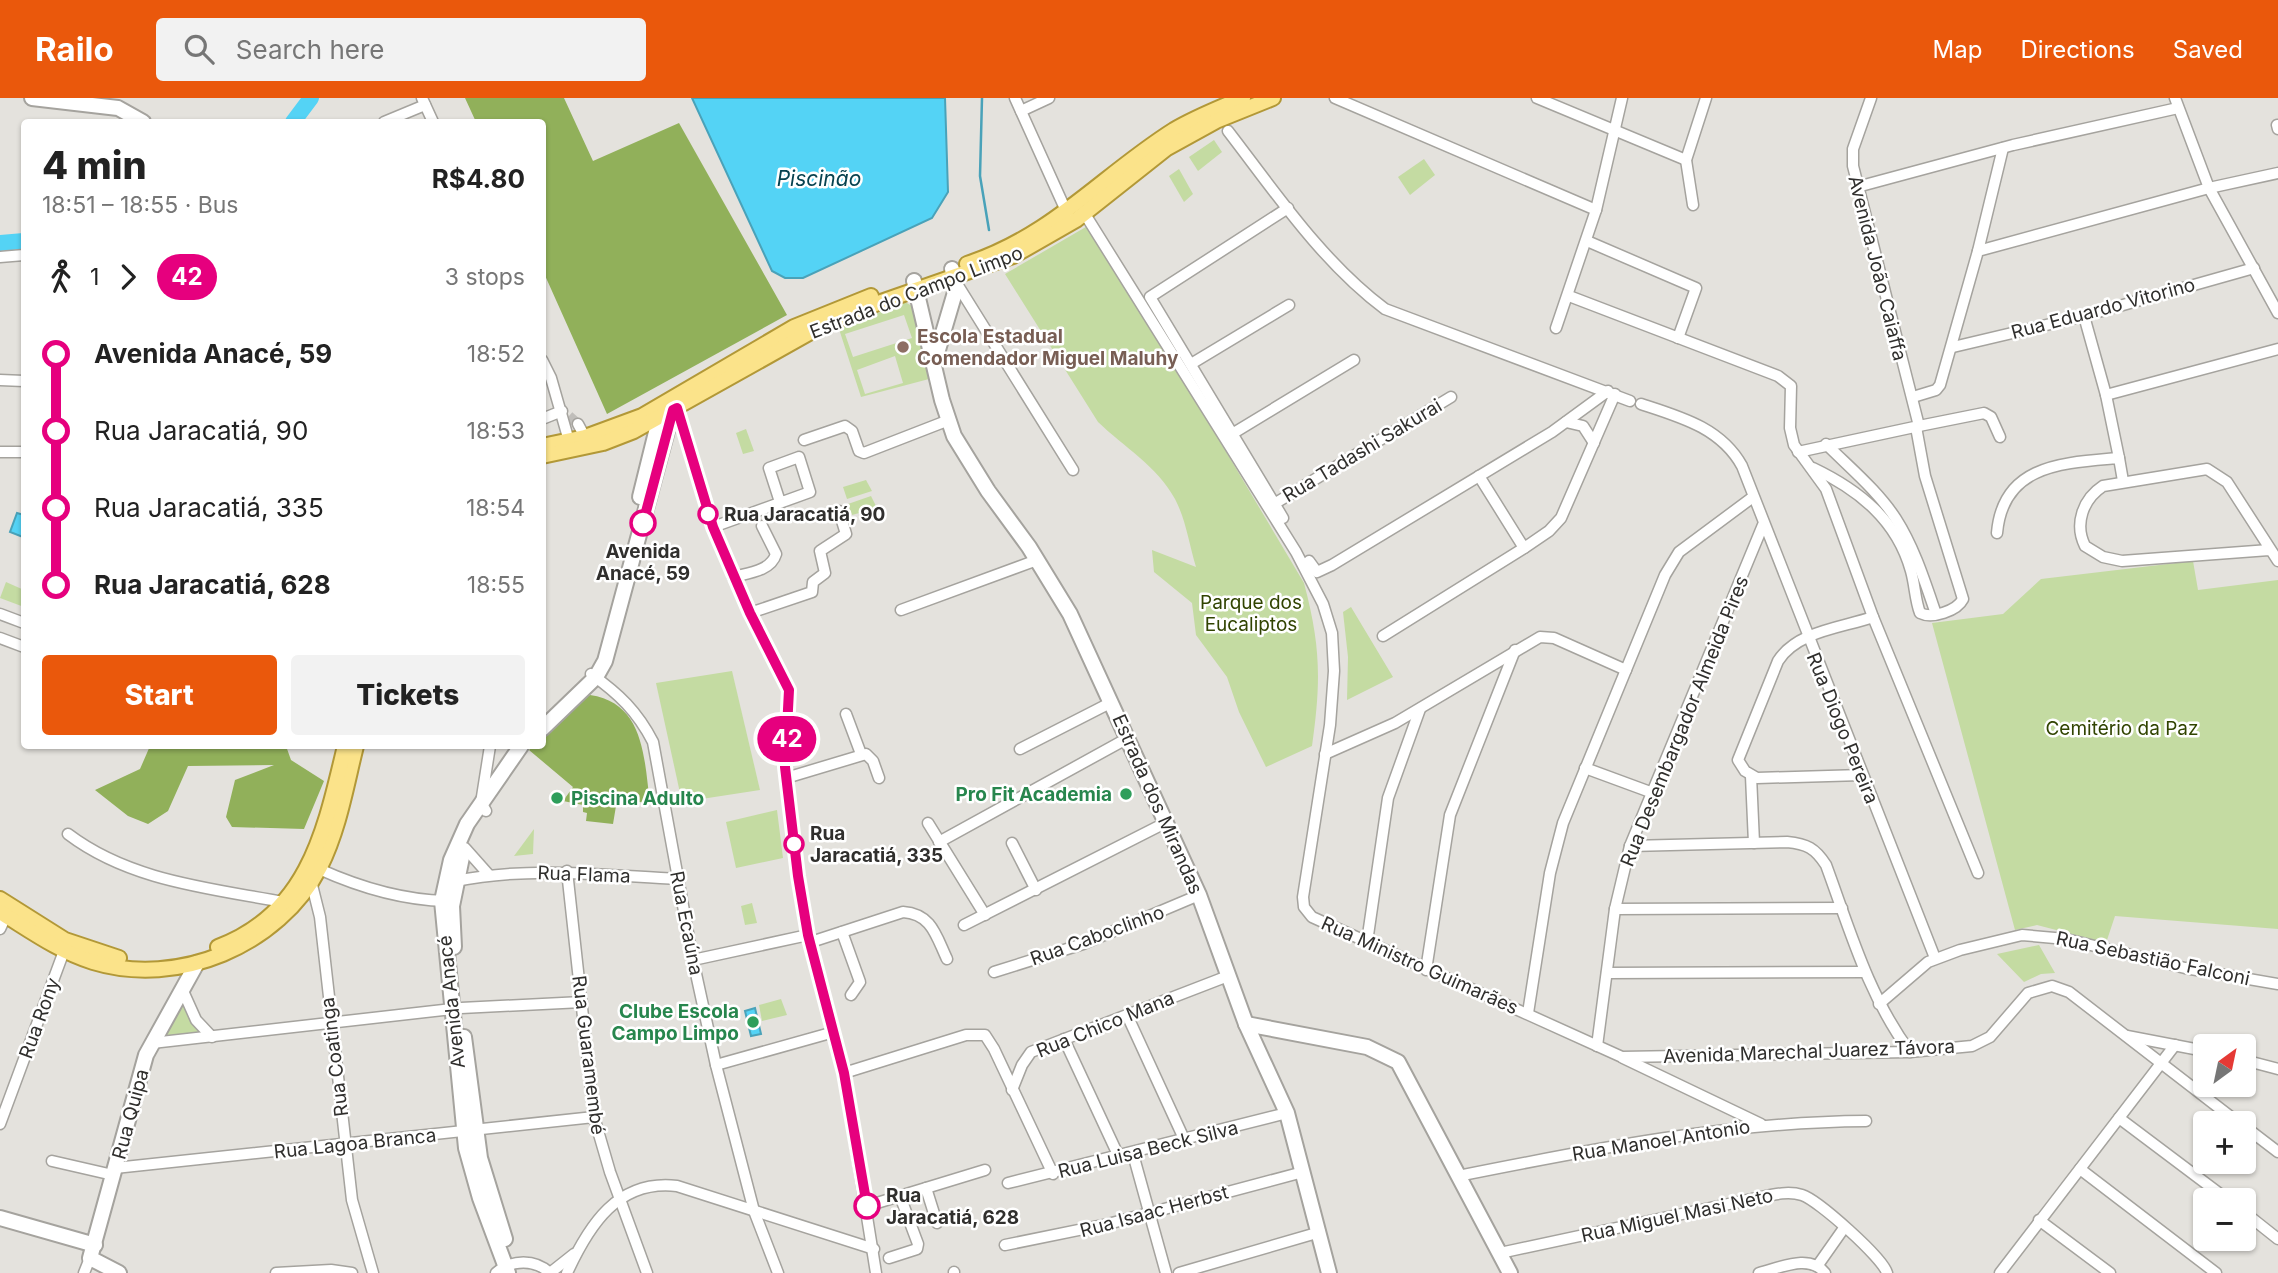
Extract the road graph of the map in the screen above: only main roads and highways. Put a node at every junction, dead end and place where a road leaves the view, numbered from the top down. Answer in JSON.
{"nodes":[{"id":1,"x":1243,"y":98,"type":"edge"},
{"id":2,"x":1273,"y":98,"type":"edge"},
{"id":3,"x":954,"y":277,"type":"junction"},
{"id":4,"x":670,"y":408,"type":"junction"},
{"id":5,"x":546,"y":445,"type":"edge"},
{"id":6,"x":546,"y":455,"type":"edge"},
{"id":7,"x":344,"y":749,"type":"edge"},
{"id":8,"x":355,"y":749,"type":"edge"},
{"id":9,"x":0,"y":899,"type":"edge"},
{"id":10,"x":2,"y":919,"type":"edge"}],
"edges":[{"from":1,"to":3,"type":"main road","name":"Estrada do Campo Limpo"},
{"from":2,"to":3,"type":"main road","name":"Estrada do Campo Limpo"},
{"from":3,"to":4,"type":"main road","name":"Estrada do Campo Limpo"},
{"from":4,"to":5,"type":"main road","name":"Estrada do Campo Limpo"},
{"from":4,"to":6,"type":"main road","name":"Estrada do Campo Limpo"},
{"from":7,"to":9,"type":"main road"},
{"from":8,"to":10,"type":"main road"}]}
